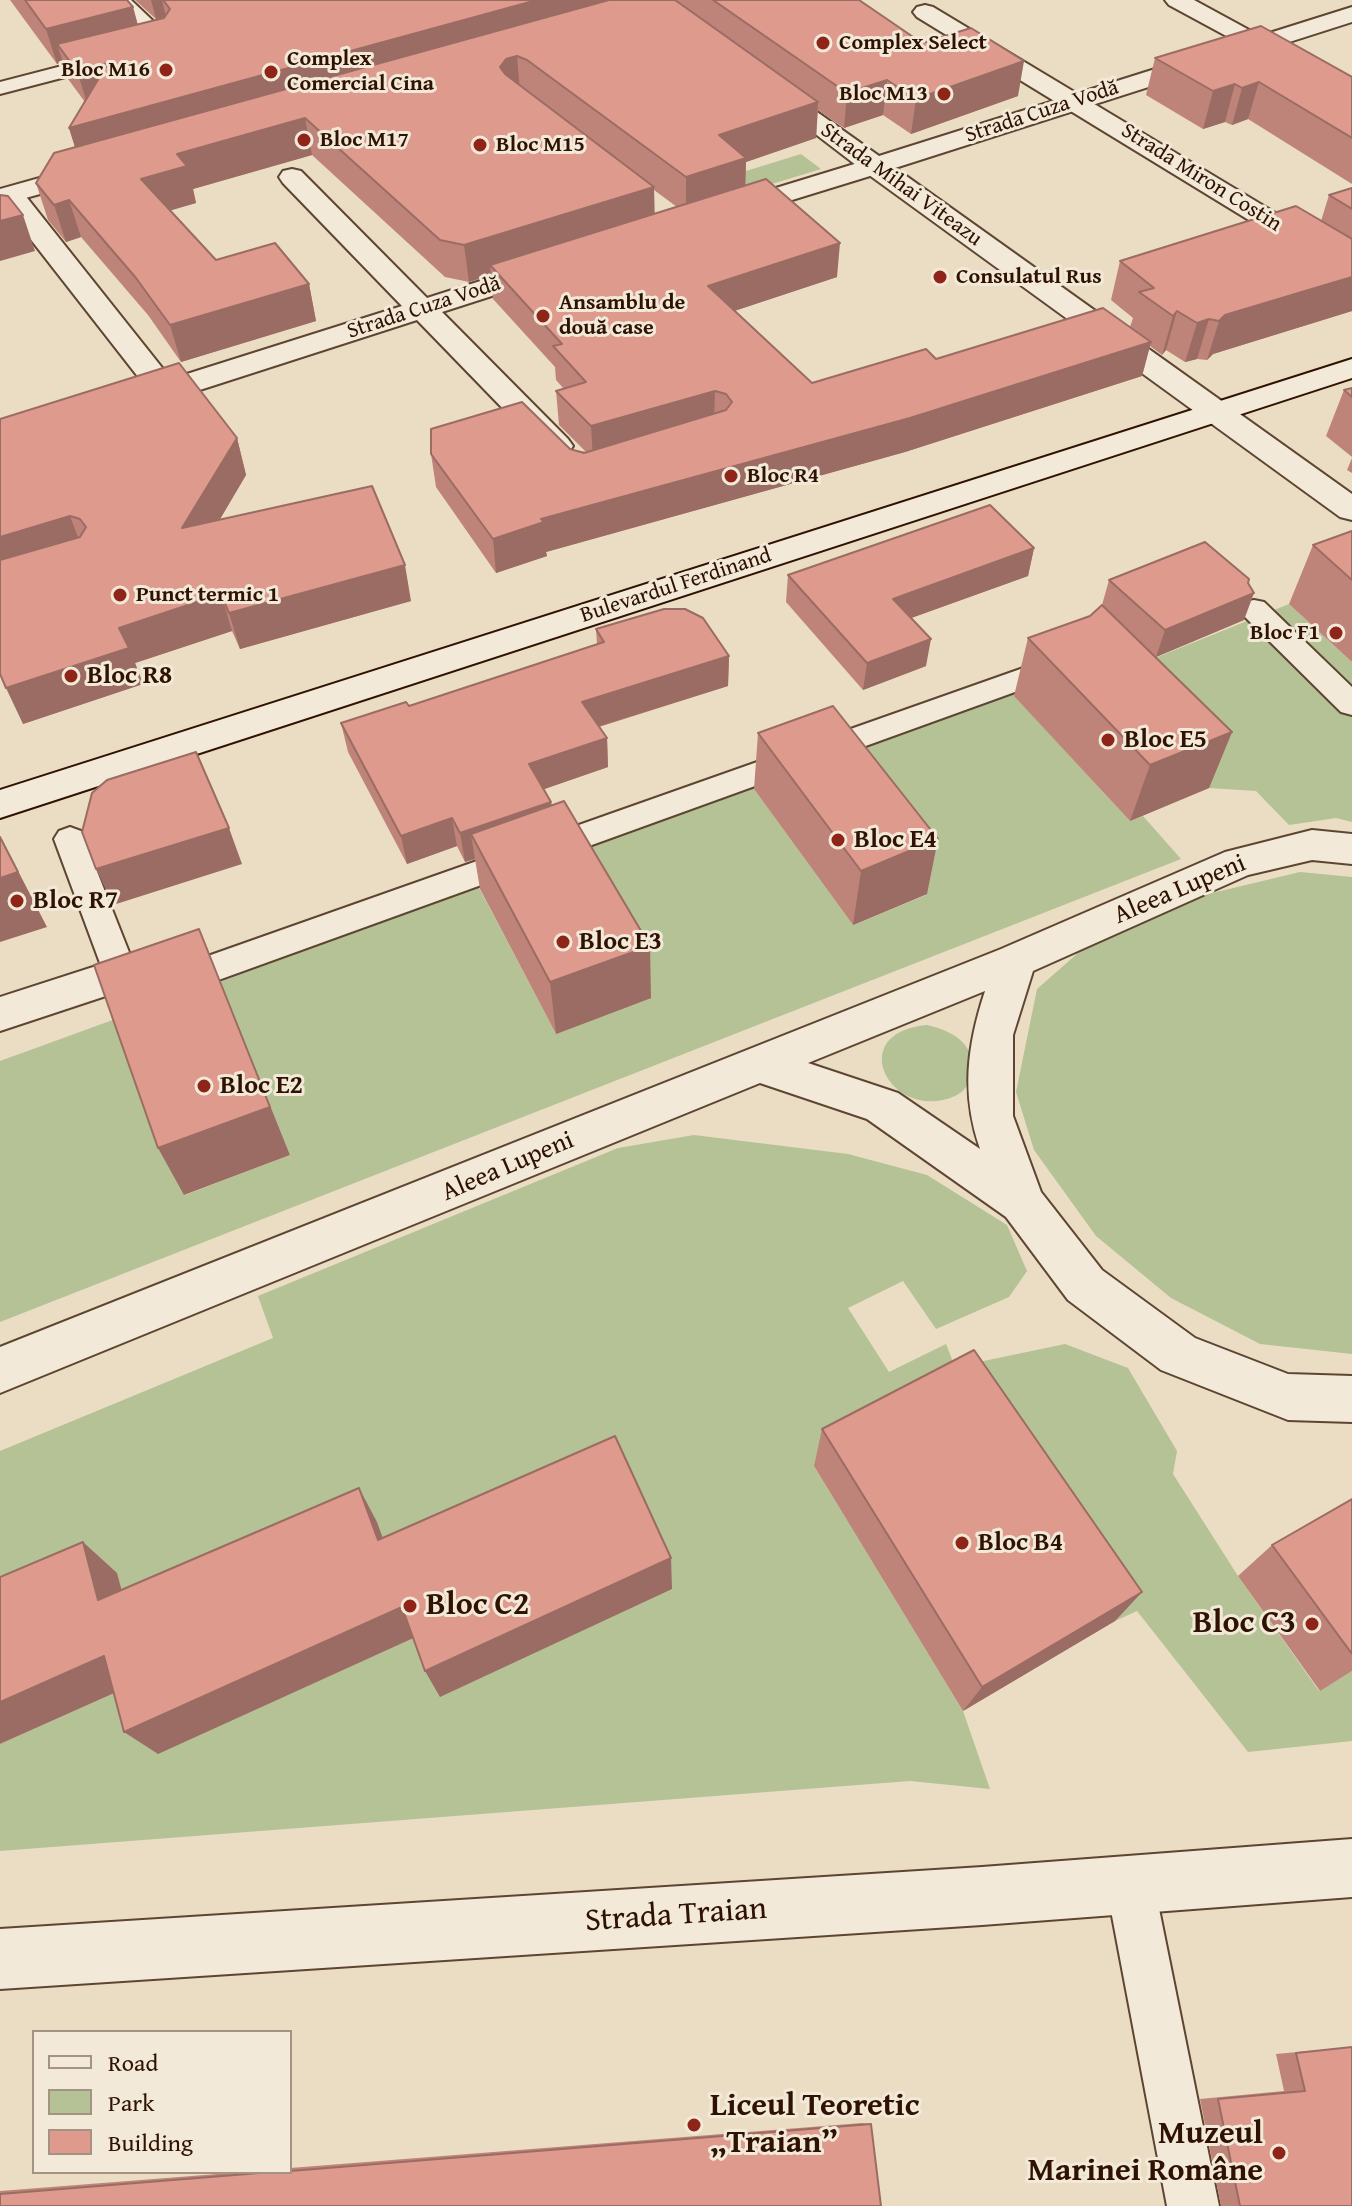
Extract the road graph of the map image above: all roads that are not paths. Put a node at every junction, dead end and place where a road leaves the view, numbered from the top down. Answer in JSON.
{"nodes":[{"id":1,"x":118,"y":0,"type":"edge"},
{"id":2,"x":1177,"y":0,"type":"edge"},
{"id":3,"x":925,"y":12,"type":"dead end"},
{"id":4,"x":1352,"y":14,"type":"edge"},
{"id":5,"x":178,"y":23,"type":"edge"},
{"id":6,"x":156,"y":38,"type":"junction"},
{"id":7,"x":1257,"y":44,"type":"junction"},
{"id":8,"x":746,"y":74,"type":"edge"},
{"id":9,"x":0,"y":88,"type":"edge"},
{"id":10,"x":1352,"y":96,"type":"edge"},
{"id":11,"x":1076,"y":102,"type":"junction"},
{"id":12,"x":115,"y":165,"type":"edge"},
{"id":13,"x":874,"y":166,"type":"junction"},
{"id":14,"x":292,"y":177,"type":"dead end"},
{"id":15,"x":5,"y":196,"type":"edge"},
{"id":16,"x":694,"y":223,"type":"edge"},
{"id":17,"x":574,"y":261,"type":"edge"},
{"id":18,"x":1352,"y":271,"type":"edge"},
{"id":19,"x":422,"y":309,"type":"junction"},
{"id":20,"x":1352,"y":368,"type":"edge"},
{"id":21,"x":165,"y":391,"type":"junction"},
{"id":22,"x":105,"y":410,"type":"edge"},
{"id":23,"x":1215,"y":411,"type":"junction"},
{"id":24,"x":574,"y":463,"type":"edge"},
{"id":25,"x":1352,"y":510,"type":"edge"},
{"id":26,"x":1254,"y":609,"type":"edge"},
{"id":27,"x":1063,"y":664,"type":"edge"},
{"id":28,"x":1352,"y":705,"type":"edge"},
{"id":29,"x":0,"y":804,"type":"edge"},
{"id":30,"x":70,"y":839,"type":"dead end"},
{"id":31,"x":1352,"y":849,"type":"edge"},
{"id":32,"x":1016,"y":961,"type":"junction"},
{"id":33,"x":121,"y":974,"type":"junction"},
{"id":34,"x":0,"y":1014,"type":"edge"},
{"id":35,"x":756,"y":1064,"type":"junction"},
{"id":36,"x":1022,"y":1203,"type":"junction"},
{"id":37,"x":0,"y":1370,"type":"edge"},
{"id":38,"x":1352,"y":1399,"type":"edge"},
{"id":39,"x":1352,"y":1868,"type":"edge"},
{"id":40,"x":1130,"y":1884,"type":"junction"},
{"id":41,"x":0,"y":1959,"type":"edge"},
{"id":42,"x":1193,"y":2206,"type":"edge"}],
"edges":[{"from":1,"to":6,"type":"street"},
{"from":2,"to":7,"type":"street"},
{"from":3,"to":11,"type":"street","name":"Strada Miron Costin"},
{"from":4,"to":7,"type":"street","name":"Strada Cuza Vodă"},
{"from":5,"to":6,"type":"lane"},
{"from":6,"to":9,"type":"lane"},
{"from":7,"to":10,"type":"street"},
{"from":7,"to":11,"type":"street","name":"Strada Cuza Vodă"},
{"from":8,"to":13,"type":"street","name":"Strada Mihai Viteazu"},
{"from":11,"to":13,"type":"street","name":"Strada Cuza Vodă"},
{"from":11,"to":18,"type":"street","name":"Strada Miron Costin"},
{"from":12,"to":15,"type":"street"},
{"from":13,"to":16,"type":"street","name":"Strada Cuza Vodă"},
{"from":13,"to":23,"type":"street","name":"Strada Mihai Viteazu"},
{"from":14,"to":19,"type":"street"},
{"from":15,"to":21,"type":"street"},
{"from":17,"to":19,"type":"street","name":"Strada Cuza Vodă"},
{"from":19,"to":21,"type":"street","name":"Strada Cuza Vodă"},
{"from":19,"to":24,"type":"street"},
{"from":20,"to":23,"type":"street","name":"Bulevardul Ferdinand"},
{"from":21,"to":22,"type":"street","name":"Strada Cuza Vodă"},
{"from":23,"to":25,"type":"street","name":"Strada Mihai Viteazu"},
{"from":23,"to":29,"type":"street","name":"Bulevardul Ferdinand"},
{"from":26,"to":28,"type":"lane"},
{"from":27,"to":33,"type":"lane"},
{"from":30,"to":33,"type":"lane"},
{"from":31,"to":32,"type":"street","name":"Aleea Lupeni"},
{"from":32,"to":35,"type":"street","name":"Aleea Lupeni"},
{"from":32,"to":36,"type":"street"},
{"from":33,"to":34,"type":"street"},
{"from":35,"to":36,"type":"street"},
{"from":35,"to":37,"type":"street","name":"Aleea Lupeni"},
{"from":36,"to":38,"type":"street"},
{"from":39,"to":40,"type":"street","name":"Strada Traian"},
{"from":40,"to":41,"type":"street","name":"Strada Traian"},
{"from":40,"to":42,"type":"lane"}]}
